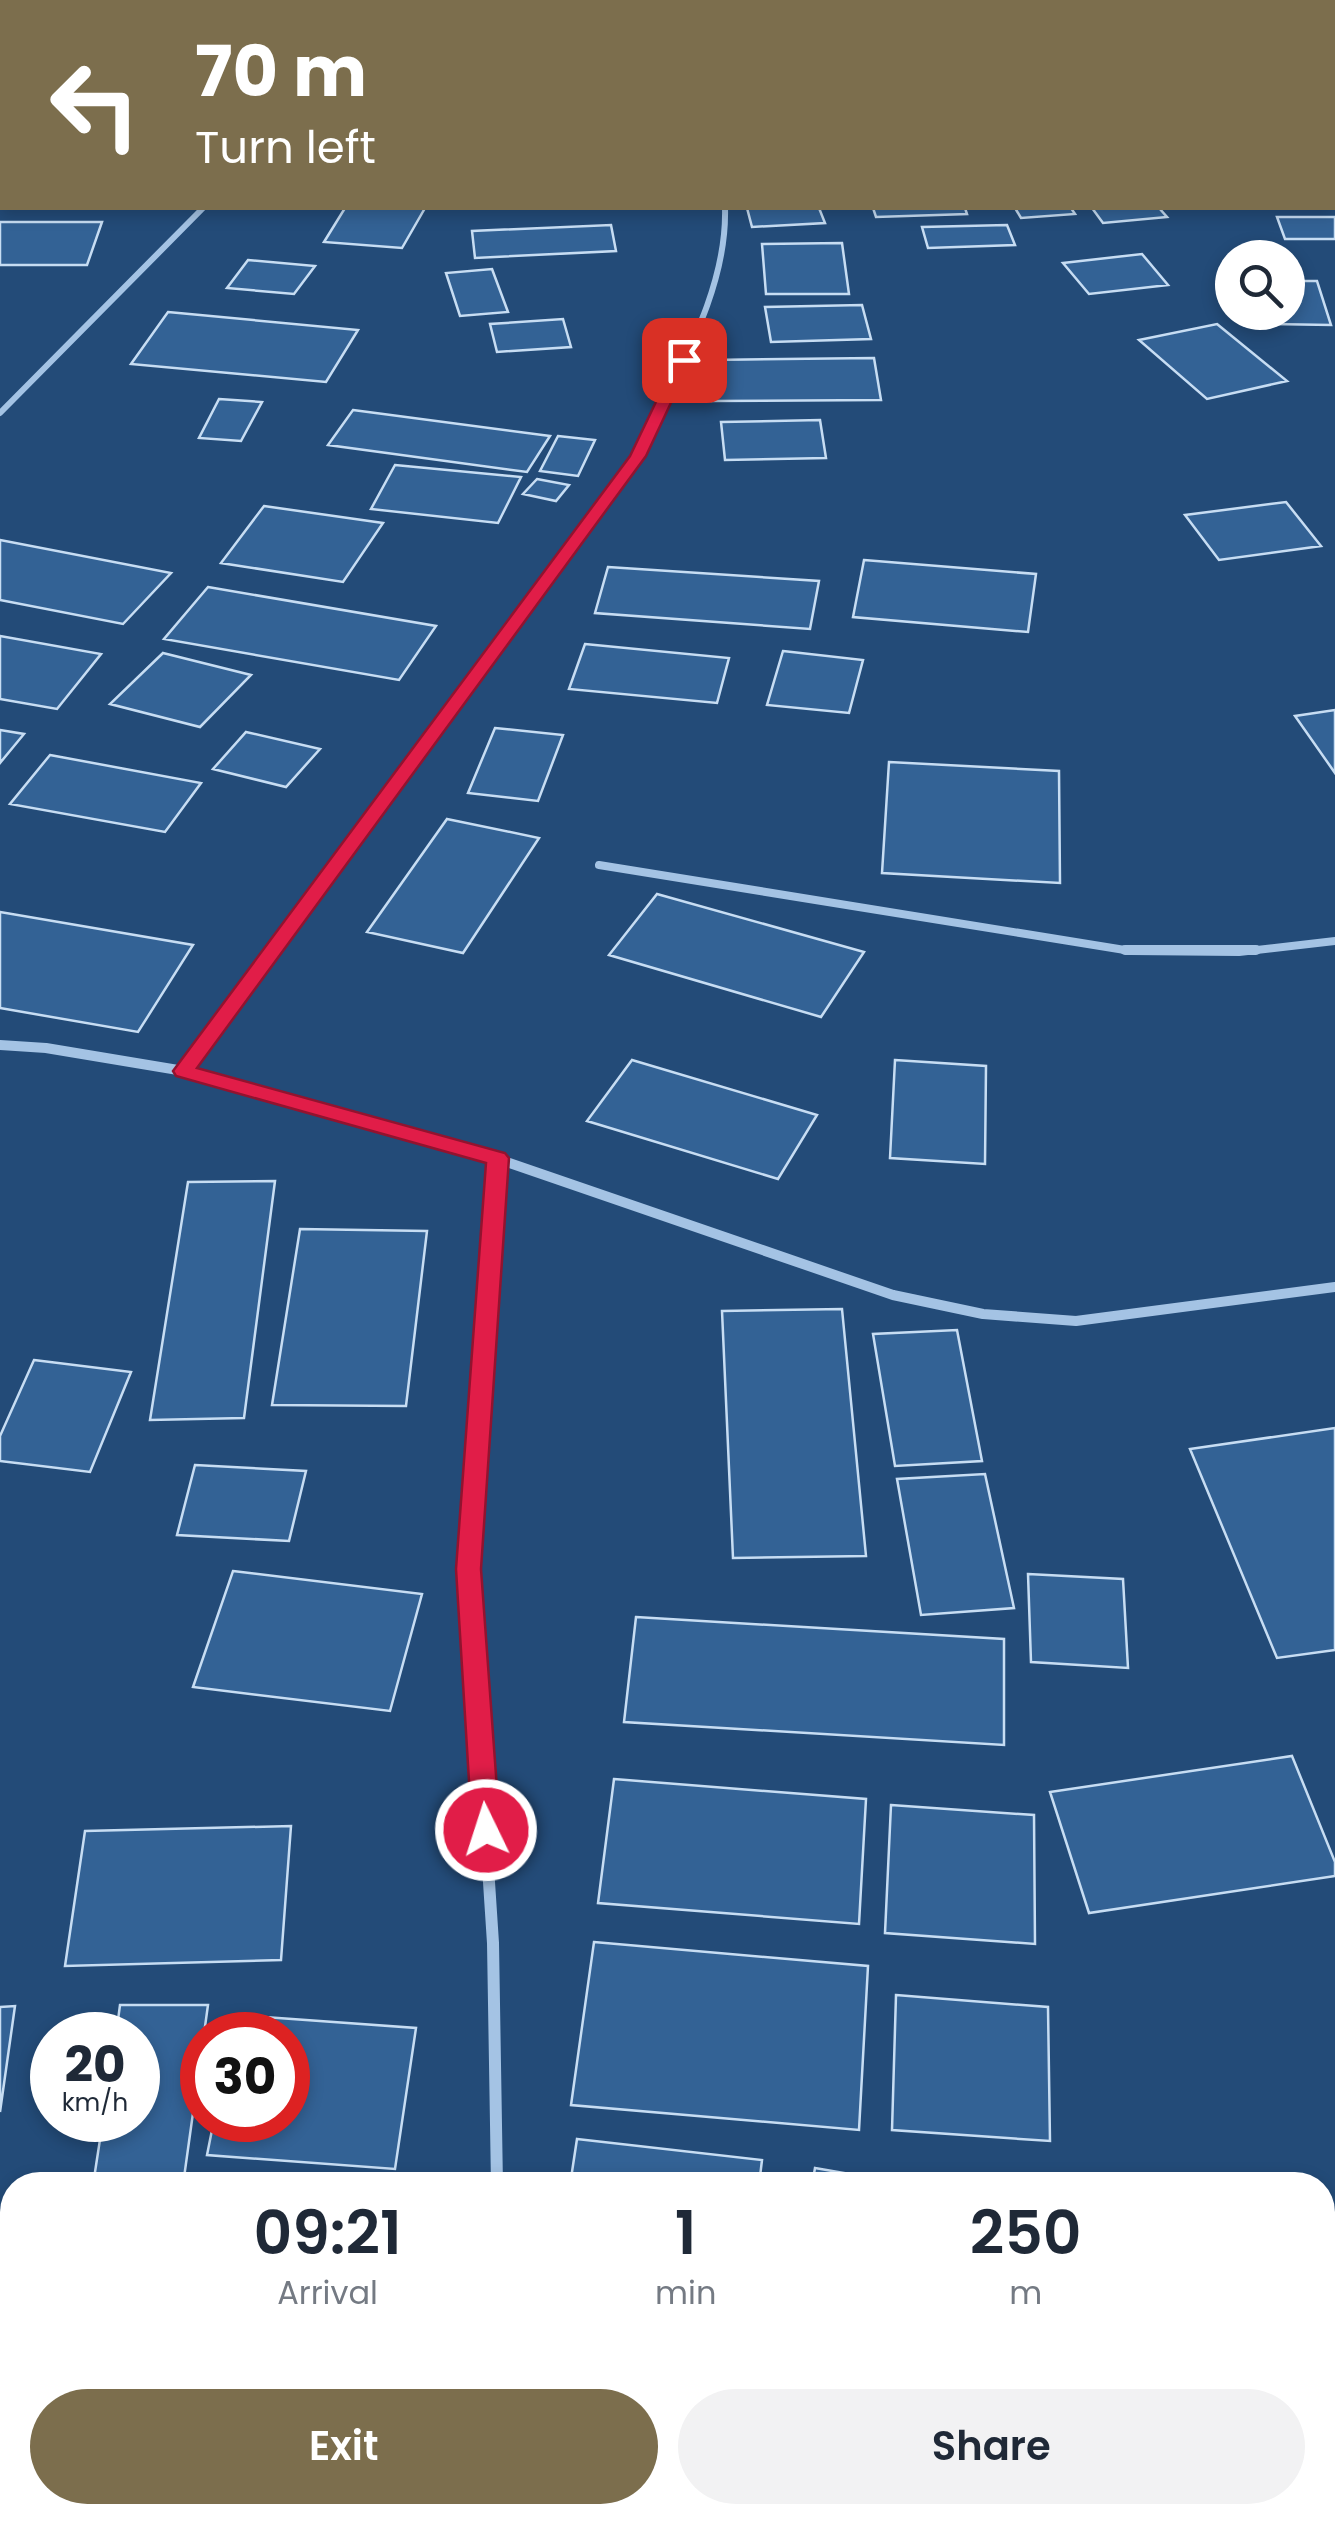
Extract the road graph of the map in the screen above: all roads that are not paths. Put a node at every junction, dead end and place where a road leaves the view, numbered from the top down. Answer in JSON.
{"nodes":[{"id":1,"x":202,"y":210,"type":"edge"},
{"id":2,"x":725,"y":210,"type":"edge"},
{"id":3,"x":0,"y":414,"type":"edge"},
{"id":4,"x":600,"y":865,"type":"dead end"},
{"id":5,"x":1335,"y":941,"type":"edge"},
{"id":6,"x":0,"y":1045,"type":"edge"},
{"id":7,"x":184,"y":1071,"type":"junction"},
{"id":8,"x":498,"y":1158,"type":"junction"},
{"id":9,"x":1335,"y":1287,"type":"edge"},
{"id":10,"x":497,"y":2172,"type":"edge"}],
"edges":[{"from":1,"to":3,"type":"street"},
{"from":2,"to":7,"type":"street"},
{"from":4,"to":5,"type":"street"},
{"from":6,"to":7,"type":"street"},
{"from":7,"to":8,"type":"street"},
{"from":8,"to":9,"type":"street"},
{"from":8,"to":10,"type":"street"}]}
